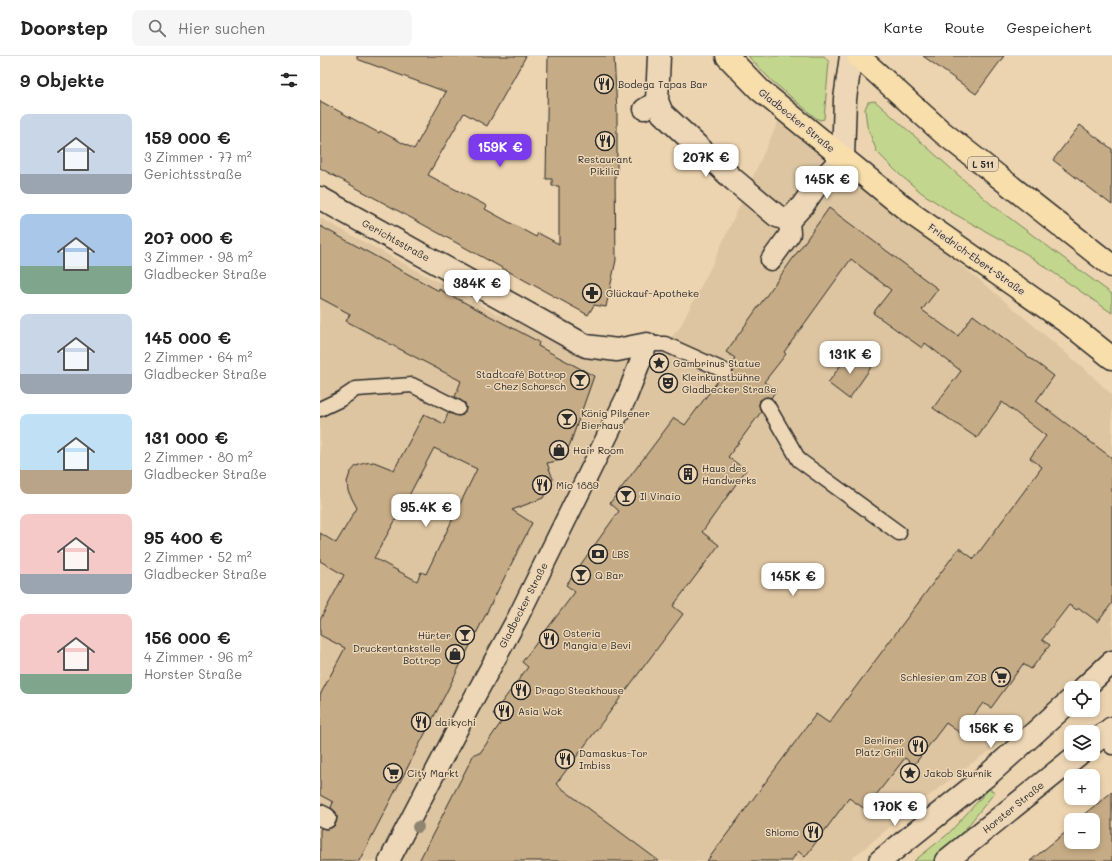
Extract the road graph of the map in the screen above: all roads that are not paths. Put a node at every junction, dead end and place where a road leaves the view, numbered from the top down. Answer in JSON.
{"nodes":[{"id":1,"x":659,"y":56,"type":"edge"},
{"id":2,"x":727,"y":56,"type":"edge"},
{"id":3,"x":851,"y":56,"type":"edge"},
{"id":4,"x":858,"y":56,"type":"edge"},
{"id":5,"x":843,"y":158,"type":"junction"},
{"id":6,"x":320,"y":198,"type":"edge"},
{"id":7,"x":789,"y":220,"type":"junction"},
{"id":8,"x":771,"y":260,"type":"dead end"},
{"id":9,"x":1112,"y":266,"type":"edge"},
{"id":10,"x":647,"y":344,"type":"junction"},
{"id":11,"x":1112,"y":358,"type":"edge"},
{"id":12,"x":725,"y":371,"type":"dead end"},
{"id":13,"x":767,"y":405,"type":"dead end"},
{"id":14,"x":458,"y":408,"type":"dead end"},
{"id":15,"x":320,"y":409,"type":"edge"},
{"id":16,"x":899,"y":533,"type":"dead end"},
{"id":17,"x":1112,"y":662,"type":"edge"},
{"id":18,"x":1092,"y":681,"type":"edge"},
{"id":19,"x":1064,"y":706,"type":"edge"},
{"id":20,"x":1070,"y":761,"type":"edge"},
{"id":21,"x":389,"y":861,"type":"edge"},
{"id":22,"x":880,"y":861,"type":"edge"},
{"id":23,"x":946,"y":861,"type":"edge"}],
"edges":[{"from":1,"to":7,"type":"street"},
{"from":2,"to":5,"type":"main road","name":"Gladbecker Straße"},
{"from":3,"to":5,"type":"street"},
{"from":4,"to":9,"type":"main road","number":"L 511"},
{"from":5,"to":7,"type":"street","name":"Gladbecker Straße"},
{"from":5,"to":11,"type":"main road","name":"Friedrich-Ebert-Straße"},
{"from":6,"to":10,"type":"street","name":"Gerichtsstraße"},
{"from":7,"to":8,"type":"street"},
{"from":10,"to":12,"type":"lane"},
{"from":10,"to":21,"type":"street","name":"Gladbecker Straße"},
{"from":13,"to":16,"type":"lane"},
{"from":14,"to":15,"type":"lane"},
{"from":17,"to":18,"type":"street"},
{"from":19,"to":22,"type":"street"},
{"from":20,"to":23,"type":"street","name":"Horster Straße"}]}
